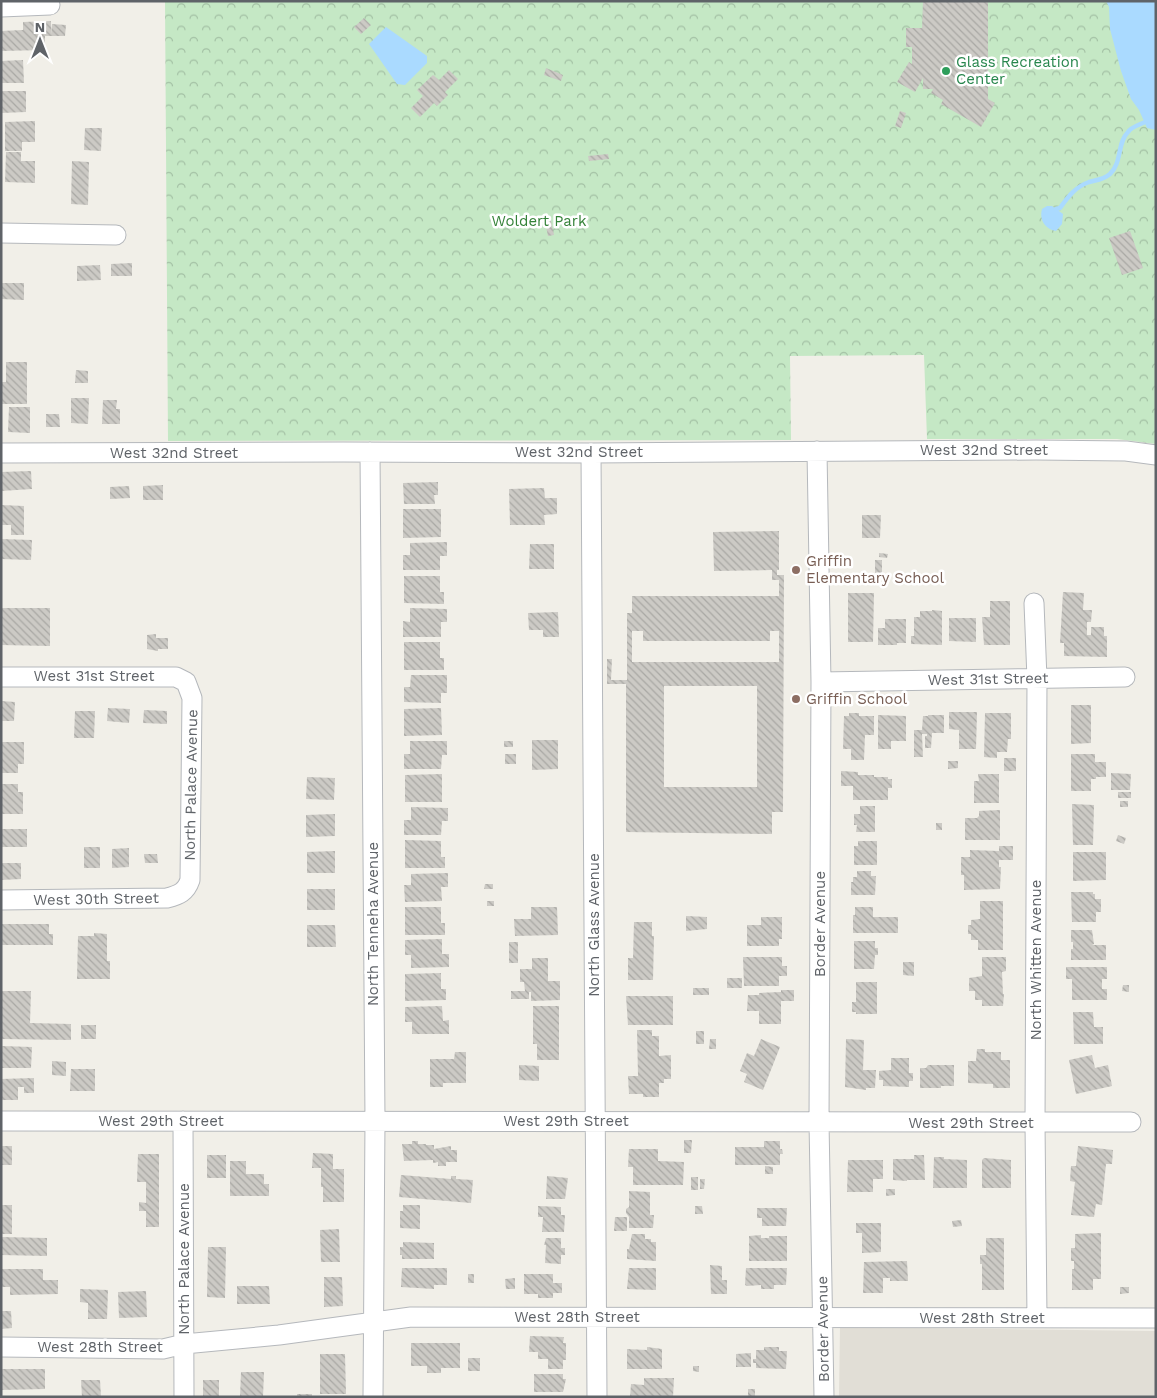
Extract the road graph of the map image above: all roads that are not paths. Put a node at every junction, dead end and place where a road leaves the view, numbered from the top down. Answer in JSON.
{"nodes":[{"id":1,"x":50,"y":5,"type":"dead end"},
{"id":2,"x":1,"y":7,"type":"edge"},
{"id":3,"x":1,"y":233,"type":"edge"},
{"id":4,"x":116,"y":235,"type":"dead end"},
{"id":5,"x":817,"y":451,"type":"junction"},
{"id":6,"x":370,"y":452,"type":"junction"},
{"id":7,"x":1,"y":453,"type":"edge"},
{"id":8,"x":591,"y":453,"type":"junction"},
{"id":9,"x":1156,"y":455,"type":"edge"},
{"id":10,"x":1034,"y":603,"type":"dead end"},
{"id":11,"x":1,"y":677,"type":"edge"},
{"id":12,"x":1125,"y":678,"type":"dead end"},
{"id":13,"x":1037,"y":679,"type":"junction"},
{"id":14,"x":186,"y":682,"type":"joint"},
{"id":15,"x":821,"y":682,"type":"junction"},
{"id":16,"x":187,"y":888,"type":"joint"},
{"id":17,"x":1,"y":900,"type":"edge"},
{"id":18,"x":1,"y":1121,"type":"edge"},
{"id":19,"x":183,"y":1121,"type":"junction"},
{"id":20,"x":375,"y":1121,"type":"junction"},
{"id":21,"x":595,"y":1121,"type":"junction"},
{"id":22,"x":819,"y":1122,"type":"junction"},
{"id":23,"x":1131,"y":1122,"type":"dead end"},
{"id":24,"x":1035,"y":1123,"type":"junction"},
{"id":25,"x":596,"y":1317,"type":"junction"},
{"id":26,"x":823,"y":1317,"type":"junction"},
{"id":27,"x":1037,"y":1318,"type":"junction"},
{"id":28,"x":1156,"y":1318,"type":"edge"},
{"id":29,"x":373,"y":1321,"type":"junction"},
{"id":30,"x":184,"y":1344,"type":"junction"},
{"id":31,"x":1,"y":1347,"type":"edge"},
{"id":32,"x":184,"y":1397,"type":"edge"},
{"id":33,"x":373,"y":1397,"type":"edge"},
{"id":34,"x":597,"y":1397,"type":"edge"},
{"id":35,"x":824,"y":1397,"type":"edge"}],
"edges":[{"from":1,"to":2,"type":"street"},
{"from":3,"to":4,"type":"street"},
{"from":5,"to":8,"type":"street","name":"West 32nd Street"},
{"from":5,"to":9,"type":"street","name":"West 32nd Street"},
{"from":5,"to":15,"type":"street","name":"Border Avenue"},
{"from":6,"to":7,"type":"street","name":"West 32nd Street"},
{"from":6,"to":8,"type":"street","name":"West 32nd Street"},
{"from":6,"to":20,"type":"street","name":"North Tenneha Avenue"},
{"from":8,"to":21,"type":"street","name":"North Glass Avenue"},
{"from":10,"to":13,"type":"street","name":"North Whitten Avenue"},
{"from":11,"to":14,"type":"street","name":"West 31st Street"},
{"from":12,"to":13,"type":"street","name":"West 31st Street"},
{"from":13,"to":15,"type":"street","name":"West 31st Street"},
{"from":13,"to":24,"type":"street","name":"North Whitten Avenue"},
{"from":14,"to":16,"type":"street","name":"North Palace Avenue"},
{"from":15,"to":22,"type":"street","name":"Border Avenue"},
{"from":16,"to":17,"type":"street","name":"West 30th Street"},
{"from":18,"to":19,"type":"street","name":"West 29th Street"},
{"from":19,"to":20,"type":"street","name":"West 29th Street"},
{"from":19,"to":30,"type":"street","name":"North Palace Avenue"},
{"from":20,"to":21,"type":"street","name":"West 29th Street"},
{"from":20,"to":29,"type":"street","name":"North Tenneha Avenue"},
{"from":21,"to":22,"type":"street","name":"West 29th Street"},
{"from":21,"to":25,"type":"street","name":"North Glass Avenue"},
{"from":22,"to":24,"type":"street","name":"West 29th Street"},
{"from":22,"to":26,"type":"street","name":"Border Avenue"},
{"from":23,"to":24,"type":"street","name":"West 29th Street"},
{"from":24,"to":27,"type":"street","name":"North Whitten Avenue"},
{"from":25,"to":26,"type":"street","name":"West 28th Street"},
{"from":25,"to":29,"type":"street","name":"West 28th Street"},
{"from":25,"to":34,"type":"street","name":"North Glass Avenue"},
{"from":26,"to":27,"type":"street","name":"West 28th Street"},
{"from":26,"to":35,"type":"street","name":"Border Avenue"},
{"from":27,"to":28,"type":"street","name":"West 28th Street"},
{"from":29,"to":30,"type":"street","name":"West 28th Street"},
{"from":29,"to":33,"type":"street","name":"North Tenneha Avenue"},
{"from":30,"to":31,"type":"street","name":"West 28th Street"},
{"from":30,"to":32,"type":"street","name":"North Palace Avenue"}]}
